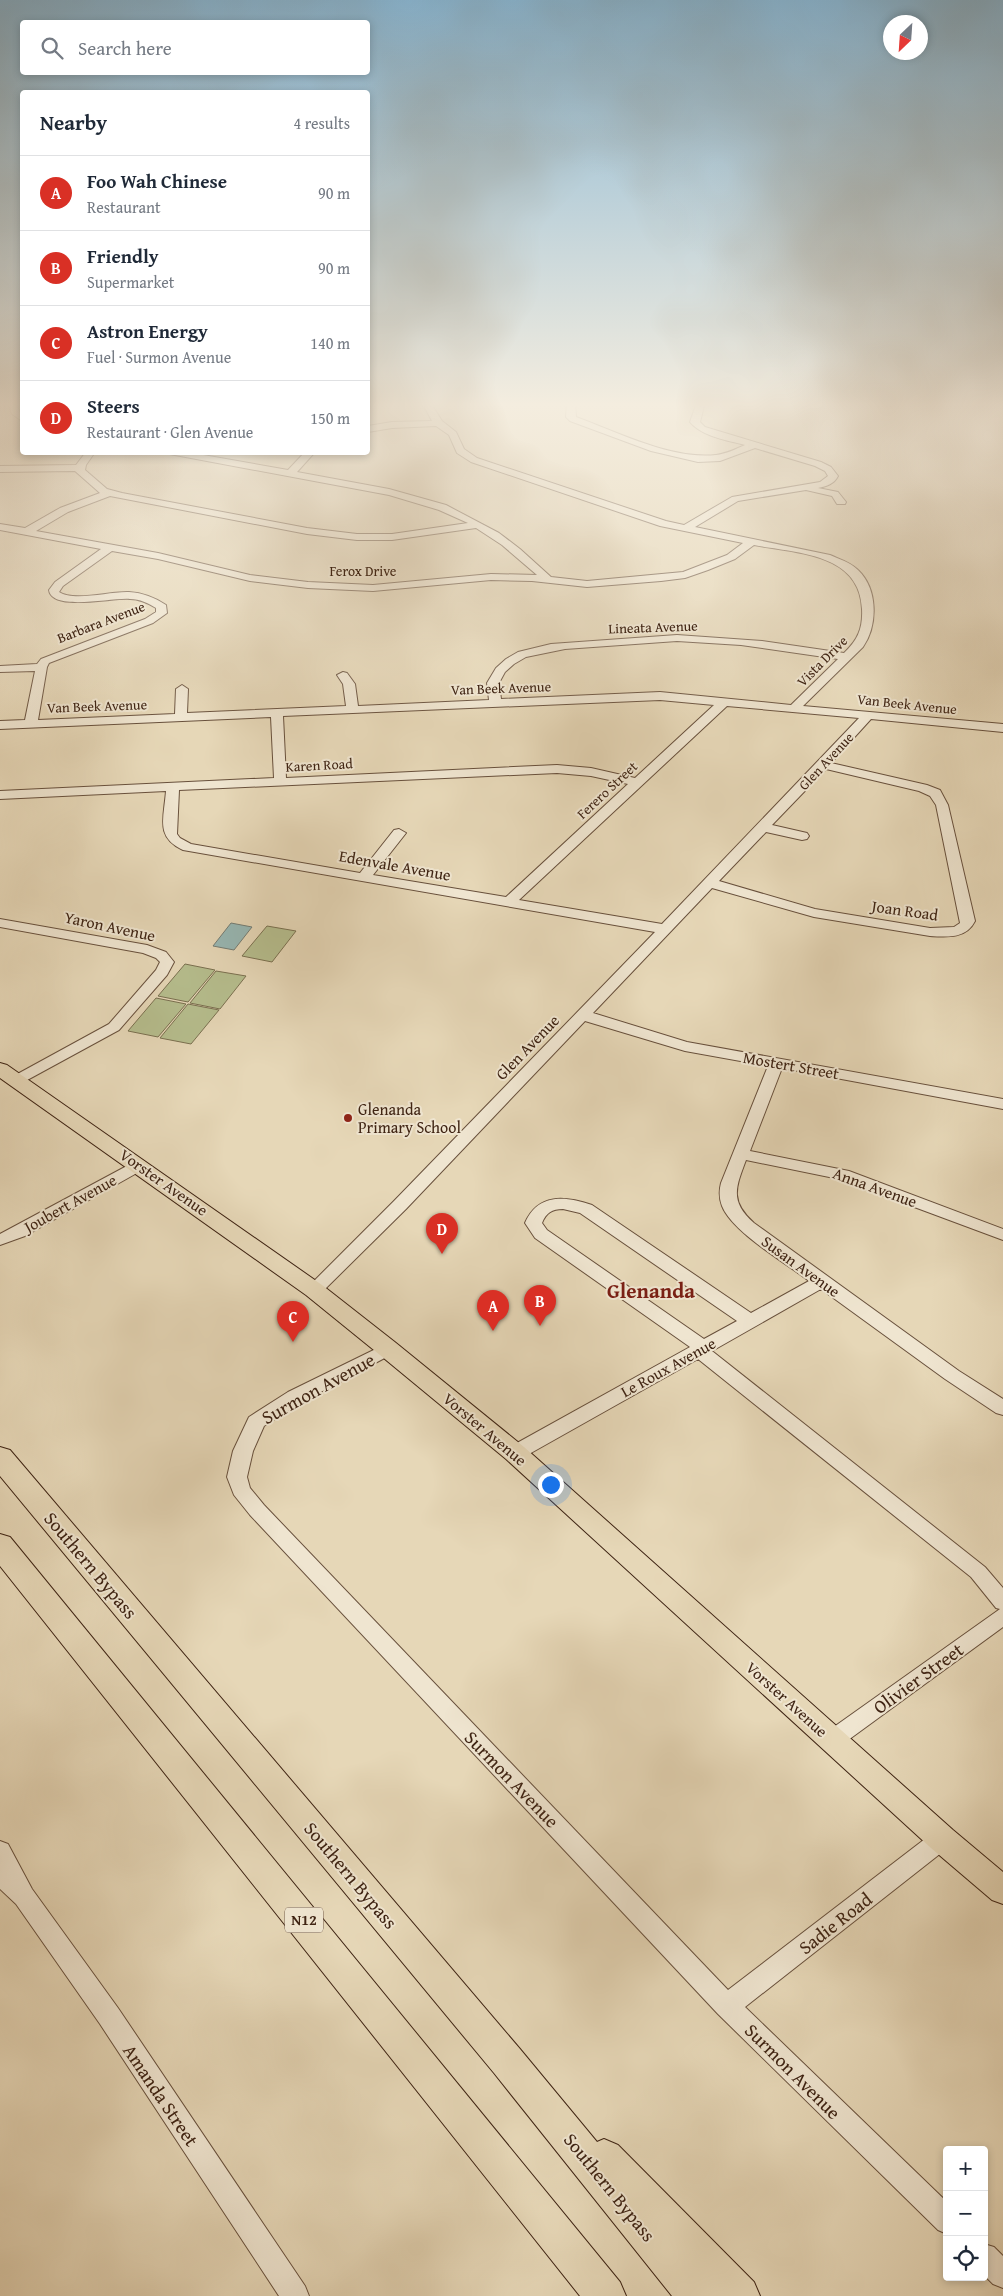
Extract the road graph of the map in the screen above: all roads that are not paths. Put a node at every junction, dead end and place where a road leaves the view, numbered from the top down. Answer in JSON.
{"nodes":[{"id":1,"x":66,"y":509,"type":"edge"},
{"id":2,"x":189,"y":509,"type":"edge"},
{"id":3,"x":446,"y":509,"type":"edge"},
{"id":4,"x":619,"y":509,"type":"edge"},
{"id":5,"x":718,"y":509,"type":"edge"},
{"id":6,"x":478,"y":525,"type":"junction"},
{"id":7,"x":0,"y":527,"type":"edge"},
{"id":8,"x":684,"y":530,"type":"junction"},
{"id":9,"x":26,"y":532,"type":"junction"},
{"id":10,"x":752,"y":542,"type":"junction"},
{"id":11,"x":110,"y":547,"type":"junction"},
{"id":12,"x":547,"y":580,"type":"junction"},
{"id":13,"x":847,"y":657,"type":"junction"},
{"id":14,"x":41,"y":667,"type":"junction"},
{"id":15,"x":0,"y":669,"type":"edge"},
{"id":16,"x":342,"y":675,"type":"dead end"},
{"id":17,"x":182,"y":689,"type":"dead end"},
{"id":18,"x":725,"y":701,"type":"junction"},
{"id":19,"x":495,"y":703,"type":"junction"},
{"id":20,"x":794,"y":708,"type":"junction"},
{"id":21,"x":353,"y":710,"type":"junction"},
{"id":22,"x":277,"y":713,"type":"junction"},
{"id":23,"x":868,"y":715,"type":"junction"},
{"id":24,"x":181,"y":717,"type":"junction"},
{"id":25,"x":30,"y":724,"type":"junction"},
{"id":26,"x":0,"y":725,"type":"edge"},
{"id":27,"x":1003,"y":728,"type":"edge"},
{"id":28,"x":823,"y":765,"type":"junction"},
{"id":29,"x":280,"y":782,"type":"junction"},
{"id":30,"x":638,"y":782,"type":"junction"},
{"id":31,"x":173,"y":787,"type":"junction"},
{"id":32,"x":0,"y":795,"type":"edge"},
{"id":33,"x":763,"y":827,"type":"junction"},
{"id":34,"x":399,"y":833,"type":"dead end"},
{"id":35,"x":802,"y":836,"type":"dead end"},
{"id":36,"x":364,"y":877,"type":"junction"},
{"id":37,"x":709,"y":883,"type":"junction"},
{"id":38,"x":510,"y":902,"type":"junction"},
{"id":39,"x":0,"y":922,"type":"edge"},
{"id":40,"x":665,"y":928,"type":"junction"},
{"id":41,"x":582,"y":1015,"type":"junction"},
{"id":42,"x":778,"y":1062,"type":"junction"},
{"id":43,"x":9,"y":1075,"type":"edge"},
{"id":44,"x":1003,"y":1104,"type":"edge"},
{"id":45,"x":742,"y":1154,"type":"junction"},
{"id":46,"x":138,"y":1165,"type":"junction"},
{"id":47,"x":1003,"y":1234,"type":"edge"},
{"id":48,"x":0,"y":1240,"type":"edge"},
{"id":49,"x":822,"y":1280,"type":"junction"},
{"id":50,"x":314,"y":1290,"type":"junction"},
{"id":51,"x":750,"y":1321,"type":"junction"},
{"id":52,"x":701,"y":1348,"type":"junction"},
{"id":53,"x":388,"y":1349,"type":"junction"},
{"id":54,"x":1003,"y":1408,"type":"edge"},
{"id":55,"x":515,"y":1454,"type":"junction"},
{"id":56,"x":0,"y":1457,"type":"edge"},
{"id":57,"x":0,"y":1545,"type":"edge"},
{"id":58,"x":1003,"y":1602,"type":"edge"},
{"id":59,"x":1003,"y":1616,"type":"edge"},
{"id":60,"x":832,"y":1740,"type":"junction"},
{"id":61,"x":942,"y":1839,"type":"junction"},
{"id":62,"x":0,"y":1851,"type":"edge"},
{"id":63,"x":0,"y":1874,"type":"edge"},
{"id":64,"x":1003,"y":1891,"type":"edge"},
{"id":65,"x":24,"y":1897,"type":"junction"},
{"id":66,"x":727,"y":2006,"type":"junction"},
{"id":67,"x":507,"y":2061,"type":"junction"},
{"id":68,"x":943,"y":2217,"type":"edge"},
{"id":69,"x":988,"y":2261,"type":"edge"},
{"id":70,"x":1003,"y":2274,"type":"edge"},
{"id":71,"x":295,"y":2296,"type":"edge"},
{"id":72,"x":606,"y":2296,"type":"edge"},
{"id":73,"x":698,"y":2296,"type":"edge"},
{"id":74,"x":740,"y":2296,"type":"edge"}],
"edges":[{"from":1,"to":9,"type":"street"},
{"from":2,"to":6,"type":"street"},
{"from":3,"to":6,"type":"street"},
{"from":4,"to":8,"type":"street","name":"Vista Drive"},
{"from":5,"to":8,"type":"street"},
{"from":6,"to":12,"type":"street"},
{"from":7,"to":9,"type":"street","name":"Ferox Drive"},
{"from":8,"to":10,"type":"street","name":"Vista Drive"},
{"from":9,"to":11,"type":"street","name":"Ferox Drive"},
{"from":10,"to":12,"type":"street","name":"Ferox Drive"},
{"from":10,"to":13,"type":"street","name":"Vista Drive"},
{"from":11,"to":12,"type":"street","name":"Ferox Drive"},
{"from":11,"to":14,"type":"street","name":"Barbara Avenue"},
{"from":13,"to":19,"type":"street","name":"Lineata Avenue"},
{"from":13,"to":20,"type":"street","name":"Vista Drive"},
{"from":14,"to":15,"type":"street"},
{"from":14,"to":25,"type":"street"},
{"from":16,"to":21,"type":"street"},
{"from":17,"to":24,"type":"street"},
{"from":18,"to":19,"type":"street","name":"Van Beek Avenue"},
{"from":18,"to":20,"type":"street","name":"Van Beek Avenue"},
{"from":18,"to":30,"type":"street","name":"Ferero Street"},
{"from":19,"to":21,"type":"street","name":"Van Beek Avenue"},
{"from":20,"to":23,"type":"street","name":"Van Beek Avenue"},
{"from":21,"to":22,"type":"street","name":"Van Beek Avenue"},
{"from":22,"to":24,"type":"street","name":"Van Beek Avenue"},
{"from":22,"to":29,"type":"street"},
{"from":23,"to":27,"type":"street","name":"Van Beek Avenue"},
{"from":23,"to":28,"type":"street","name":"Glen Avenue"},
{"from":24,"to":25,"type":"street","name":"Van Beek Avenue"},
{"from":25,"to":26,"type":"street","name":"Van Beek Avenue"},
{"from":28,"to":33,"type":"street","name":"Glen Avenue"},
{"from":28,"to":37,"type":"street","name":"Joan Road"},
{"from":29,"to":30,"type":"street","name":"Karen Road"},
{"from":29,"to":31,"type":"street","name":"Karen Road"},
{"from":30,"to":38,"type":"street","name":"Ferero Street"},
{"from":31,"to":32,"type":"street","name":"Karen Road"},
{"from":31,"to":36,"type":"street","name":"Edenvale Avenue"},
{"from":33,"to":35,"type":"street"},
{"from":33,"to":37,"type":"street","name":"Glen Avenue"},
{"from":34,"to":36,"type":"street"},
{"from":36,"to":38,"type":"street","name":"Edenvale Avenue"},
{"from":37,"to":40,"type":"street","name":"Glen Avenue"},
{"from":38,"to":40,"type":"street","name":"Edenvale Avenue"},
{"from":39,"to":43,"type":"street","name":"Yaron Avenue"},
{"from":40,"to":41,"type":"street","name":"Glen Avenue"},
{"from":41,"to":42,"type":"street","name":"Mostert Street"},
{"from":41,"to":50,"type":"street","name":"Glen Avenue"},
{"from":42,"to":44,"type":"street","name":"Mostert Street"},
{"from":42,"to":45,"type":"street","name":"Susan Avenue"},
{"from":43,"to":46,"type":"main road","name":"Vorster Avenue"},
{"from":45,"to":47,"type":"street","name":"Anna Avenue"},
{"from":45,"to":49,"type":"street","name":"Susan Avenue"},
{"from":46,"to":48,"type":"street","name":"Joubert Avenue"},
{"from":46,"to":50,"type":"main road","name":"Vorster Avenue"},
{"from":49,"to":51,"type":"street","name":"Le Roux Avenue"},
{"from":49,"to":54,"type":"street","name":"Susan Avenue"},
{"from":50,"to":53,"type":"main road","name":"Vorster Avenue"},
{"from":51,"to":52,"type":"street","name":"Le Roux Avenue"},
{"from":51,"to":52,"type":"street"},
{"from":52,"to":55,"type":"street","name":"Le Roux Avenue"},
{"from":52,"to":58,"type":"street"},
{"from":53,"to":55,"type":"main road","name":"Vorster Avenue"},
{"from":53,"to":66,"type":"street","name":"Surmon Avenue"},
{"from":55,"to":60,"type":"main road","name":"Vorster Avenue"},
{"from":56,"to":67,"type":"highway","name":"Southern Bypass"},
{"from":57,"to":72,"type":"highway","number":"N12"},
{"from":59,"to":60,"type":"street","name":"Olivier Street"},
{"from":60,"to":61,"type":"main road","name":"Vorster Avenue"},
{"from":61,"to":64,"type":"main road","name":"Vorster Avenue"},
{"from":61,"to":66,"type":"street","name":"Sadie Road"},
{"from":62,"to":65,"type":"street","name":"Amanda Street"},
{"from":63,"to":65,"type":"street","name":"Amanda Street"},
{"from":65,"to":71,"type":"street","name":"Amanda Street"},
{"from":66,"to":68,"type":"street","name":"Surmon Avenue"},
{"from":67,"to":73,"type":"highway","name":"Southern Bypass"},
{"from":67,"to":74,"type":"highway"},
{"from":69,"to":70,"type":"street"}]}
